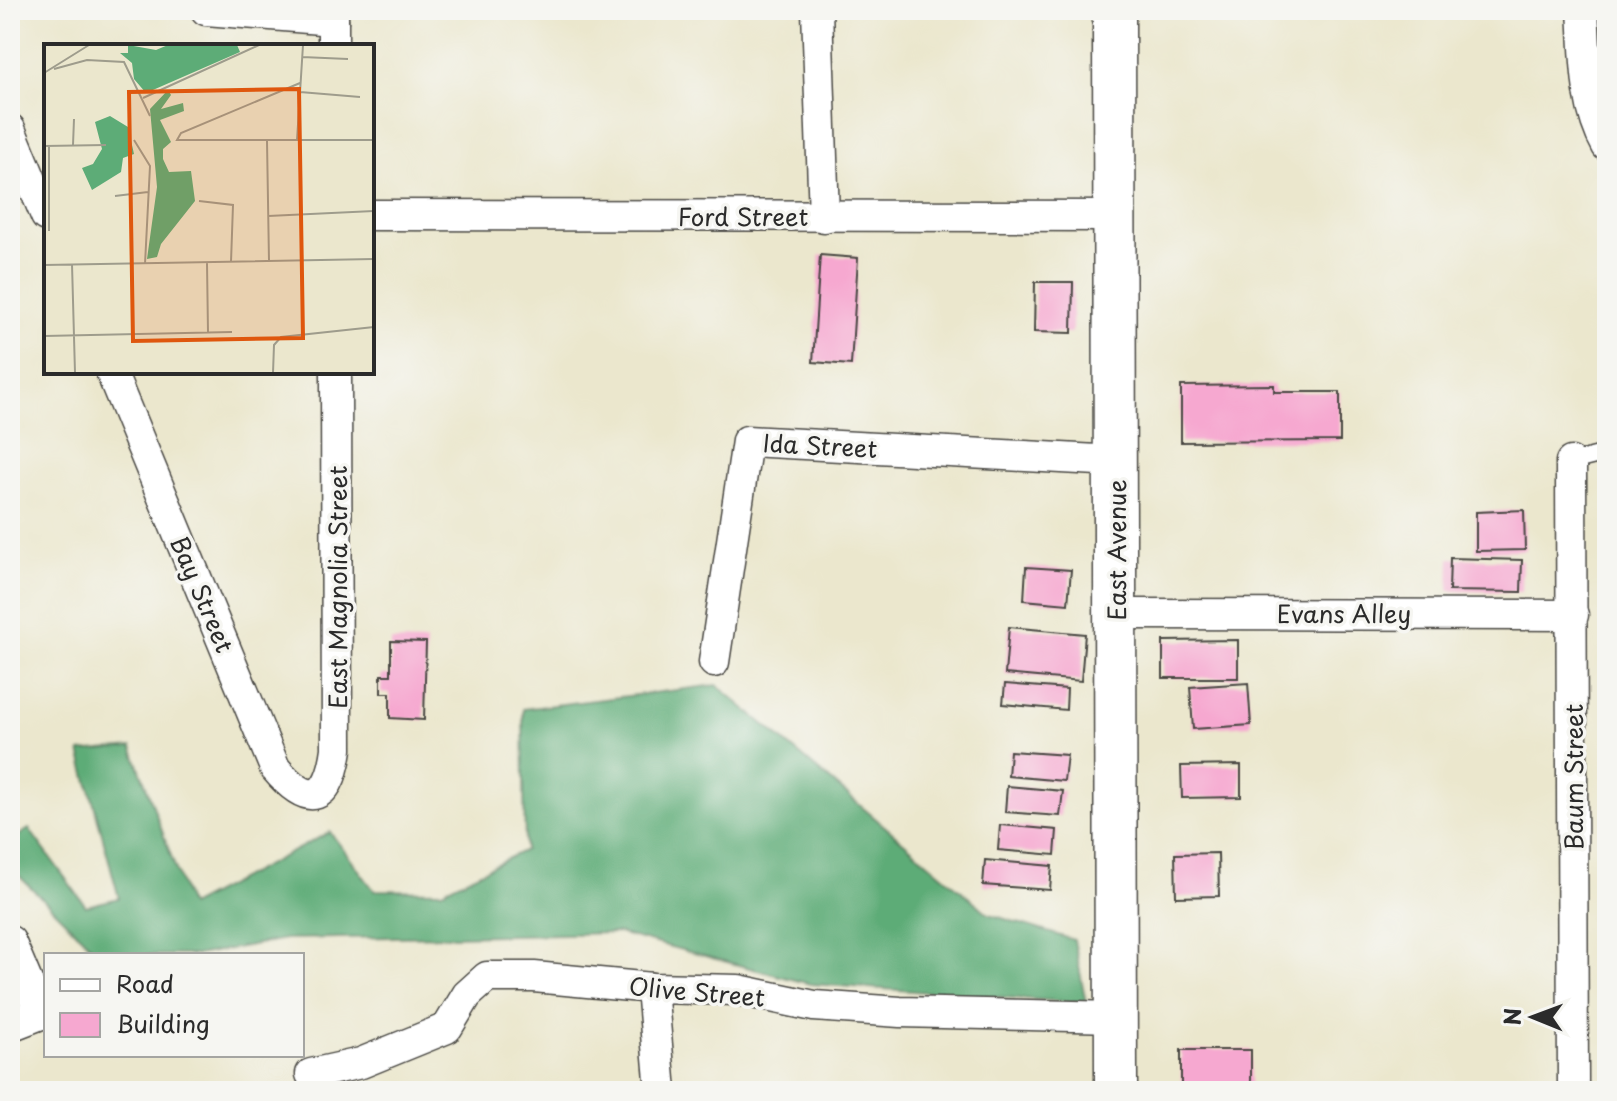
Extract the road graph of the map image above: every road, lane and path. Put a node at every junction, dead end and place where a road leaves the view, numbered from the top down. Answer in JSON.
{"nodes":[{"id":1,"x":206,"y":10,"type":"edge"},
{"id":2,"x":817,"y":10,"type":"edge"},
{"id":3,"x":1114,"y":10,"type":"edge"},
{"id":4,"x":1583,"y":10,"type":"edge"},
{"id":5,"x":333,"y":25,"type":"edge"},
{"id":6,"x":10,"y":129,"type":"edge"},
{"id":7,"x":1607,"y":146,"type":"edge"},
{"id":8,"x":44,"y":211,"type":"edge"},
{"id":9,"x":374,"y":215,"type":"edge"},
{"id":10,"x":1114,"y":216,"type":"junction"},
{"id":11,"x":824,"y":217,"type":"junction"},
{"id":12,"x":112,"y":374,"type":"edge"},
{"id":13,"x":336,"y":374,"type":"edge"},
{"id":14,"x":1607,"y":453,"type":"edge"},
{"id":15,"x":1116,"y":461,"type":"junction"},
{"id":16,"x":1571,"y":462,"type":"joint"},
{"id":17,"x":1116,"y":614,"type":"junction"},
{"id":18,"x":1573,"y":615,"type":"junction"},
{"id":19,"x":714,"y":662,"type":"dead end"},
{"id":20,"x":316,"y":794,"type":"joint"},
{"id":21,"x":10,"y":941,"type":"edge"},
{"id":22,"x":652,"y":988,"type":"junction"},
{"id":23,"x":44,"y":1013,"type":"edge"},
{"id":24,"x":1117,"y":1017,"type":"junction"},
{"id":25,"x":10,"y":1026,"type":"edge"},
{"id":26,"x":311,"y":1074,"type":"dead end"},
{"id":27,"x":661,"y":1091,"type":"edge"},
{"id":28,"x":1116,"y":1091,"type":"edge"},
{"id":29,"x":1573,"y":1091,"type":"edge"}],
"edges":[{"from":1,"to":5,"type":"street"},
{"from":2,"to":11,"type":"street"},
{"from":3,"to":10,"type":"street","name":"East Avenue"},
{"from":4,"to":7,"type":"street"},
{"from":6,"to":8,"type":"street"},
{"from":9,"to":11,"type":"street","name":"Ford Street"},
{"from":10,"to":11,"type":"street","name":"Ford Street"},
{"from":10,"to":15,"type":"street","name":"East Avenue"},
{"from":12,"to":20,"type":"street","name":"Bay Street"},
{"from":13,"to":20,"type":"street","name":"East Magnolia Street"},
{"from":14,"to":16,"type":"lane"},
{"from":15,"to":17,"type":"street","name":"East Avenue"},
{"from":15,"to":19,"type":"street","name":"Ida Street"},
{"from":16,"to":18,"type":"street","name":"Baum Street"},
{"from":17,"to":18,"type":"street","name":"Evans Alley"},
{"from":17,"to":24,"type":"street","name":"East Avenue"},
{"from":18,"to":29,"type":"street","name":"Baum Street"},
{"from":21,"to":23,"type":"street"},
{"from":22,"to":24,"type":"street","name":"Olive Street"},
{"from":22,"to":26,"type":"street","name":"Olive Street"},
{"from":22,"to":27,"type":"street"},
{"from":23,"to":25,"type":"street"},
{"from":24,"to":28,"type":"street","name":"East Avenue"}]}
